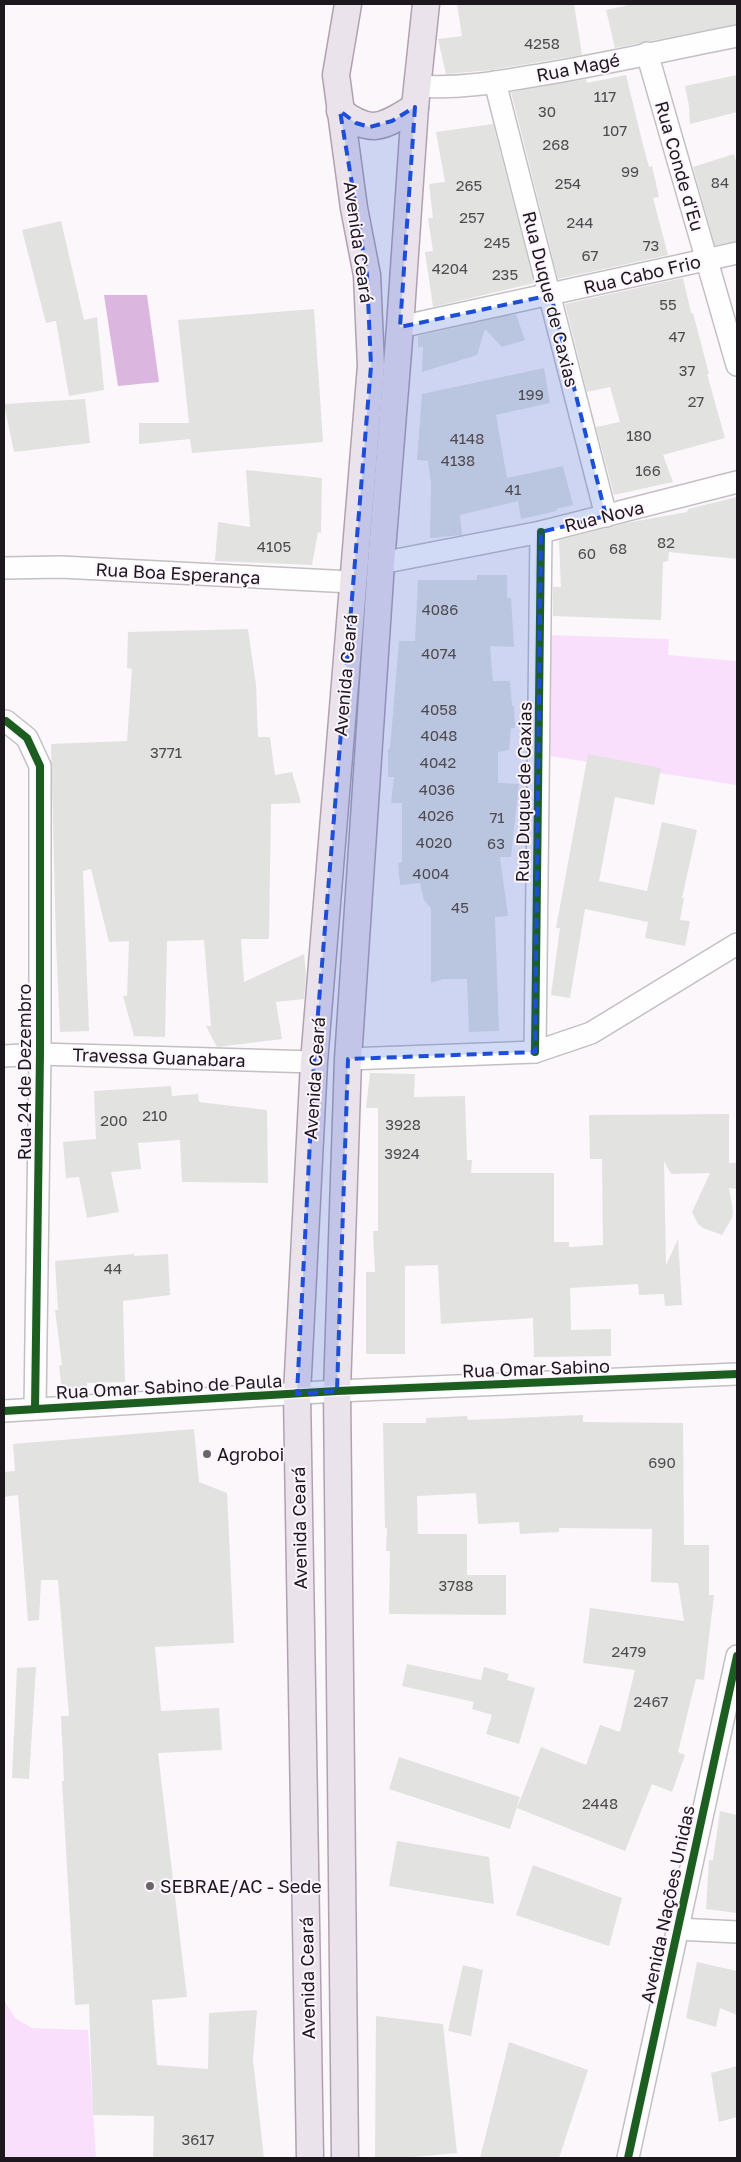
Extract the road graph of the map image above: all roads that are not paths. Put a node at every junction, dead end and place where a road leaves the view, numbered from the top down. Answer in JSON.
{"nodes":[{"id":1,"x":348,"y":4,"type":"edge"},
{"id":2,"x":422,"y":8,"type":"edge"},
{"id":3,"x":737,"y":36,"type":"edge"},
{"id":4,"x":647,"y":53,"type":"junction"},
{"id":5,"x":495,"y":82,"type":"junction"},
{"id":6,"x":417,"y":96,"type":"junction"},
{"id":7,"x":340,"y":111,"type":"junction"},
{"id":8,"x":737,"y":253,"type":"edge"},
{"id":9,"x":707,"y":259,"type":"junction"},
{"id":10,"x":551,"y":295,"type":"junction"},
{"id":11,"x":400,"y":327,"type":"junction"},
{"id":12,"x":737,"y":365,"type":"edge"},
{"id":13,"x":737,"y":482,"type":"edge"},
{"id":14,"x":606,"y":516,"type":"junction"},
{"id":15,"x":541,"y":532,"type":"junction"},
{"id":16,"x":381,"y":563,"type":"junction"},
{"id":17,"x":4,"y":568,"type":"edge"},
{"id":18,"x":352,"y":582,"type":"junction"},
{"id":19,"x":4,"y":721,"type":"edge"},
{"id":20,"x":737,"y":944,"type":"edge"},
{"id":21,"x":535,"y":1052,"type":"junction"},
{"id":22,"x":40,"y":1054,"type":"junction"},
{"id":23,"x":4,"y":1056,"type":"edge"},
{"id":24,"x":348,"y":1059,"type":"junction"},
{"id":25,"x":314,"y":1062,"type":"junction"},
{"id":26,"x":737,"y":1374,"type":"edge"},
{"id":27,"x":337,"y":1391,"type":"junction"},
{"id":28,"x":297,"y":1394,"type":"junction"},
{"id":29,"x":35,"y":1409,"type":"junction"},
{"id":30,"x":4,"y":1411,"type":"edge"},
{"id":31,"x":737,"y":1656,"type":"edge"},
{"id":32,"x":677,"y":1929,"type":"junction"},
{"id":33,"x":737,"y":1932,"type":"edge"},
{"id":34,"x":310,"y":2158,"type":"edge"},
{"id":35,"x":344,"y":2158,"type":"edge"},
{"id":36,"x":628,"y":2158,"type":"edge"}],
"edges":[{"from":1,"to":7,"type":"main road","name":"Avenida Ceará"},
{"from":2,"to":6,"type":"main road","name":"Avenida Ceará"},
{"from":3,"to":4,"type":"street","name":"Rua Magé"},
{"from":4,"to":5,"type":"street","name":"Rua Magé"},
{"from":4,"to":9,"type":"street","name":"Rua Conde d'Eu"},
{"from":5,"to":6,"type":"street","name":"Rua Magé"},
{"from":5,"to":10,"type":"street","name":"Rua Duque de Caxias"},
{"from":6,"to":7,"type":"main road"},
{"from":6,"to":11,"type":"main road","name":"Avenida Ceará"},
{"from":7,"to":18,"type":"main road","name":"Avenida Ceará"},
{"from":8,"to":9,"type":"street","name":"Rua Cabo Frio"},
{"from":9,"to":10,"type":"street","name":"Rua Cabo Frio"},
{"from":9,"to":12,"type":"street","name":"Rua Conde d'Eu"},
{"from":10,"to":11,"type":"street","name":"Rua Cabo Frio"},
{"from":10,"to":14,"type":"street","name":"Rua Duque de Caxias"},
{"from":11,"to":16,"type":"main road","name":"Avenida Ceará"},
{"from":13,"to":14,"type":"street","name":"Rua Nova"},
{"from":14,"to":15,"type":"street","name":"Rua Nova"},
{"from":15,"to":16,"type":"street","name":"Rua Nova"},
{"from":15,"to":21,"type":"street","name":"Rua Duque de Caxias"},
{"from":16,"to":24,"type":"main road","name":"Avenida Ceará"},
{"from":17,"to":18,"type":"street","name":"Rua Boa Esperança"},
{"from":18,"to":25,"type":"main road","name":"Avenida Ceará"},
{"from":19,"to":22,"type":"street","name":"Rua 24 de Dezembro"},
{"from":20,"to":21,"type":"street"},
{"from":21,"to":24,"type":"street"},
{"from":22,"to":23,"type":"street","name":"Travessa Guanabara"},
{"from":22,"to":25,"type":"street","name":"Travessa Guanabara"},
{"from":22,"to":29,"type":"street","name":"Rua 24 de Dezembro"},
{"from":24,"to":27,"type":"main road","name":"Avenida Ceará"},
{"from":25,"to":28,"type":"main road","name":"Avenida Ceará"},
{"from":26,"to":27,"type":"street","name":"Rua Omar Sabino"},
{"from":27,"to":28,"type":"street","name":"Rua Omar Sabino de Paula"},
{"from":27,"to":35,"type":"main road","name":"Avenida Ceará"},
{"from":28,"to":29,"type":"street","name":"Rua Omar Sabino de Paula"},
{"from":28,"to":34,"type":"main road","name":"Avenida Ceará"},
{"from":29,"to":30,"type":"street","name":"Rua Omar Sabino de Paula"},
{"from":31,"to":32,"type":"street","name":"Avenida Nações Unidas"},
{"from":32,"to":33,"type":"street"},
{"from":32,"to":36,"type":"street","name":"Avenida Nações Unidas"}]}
